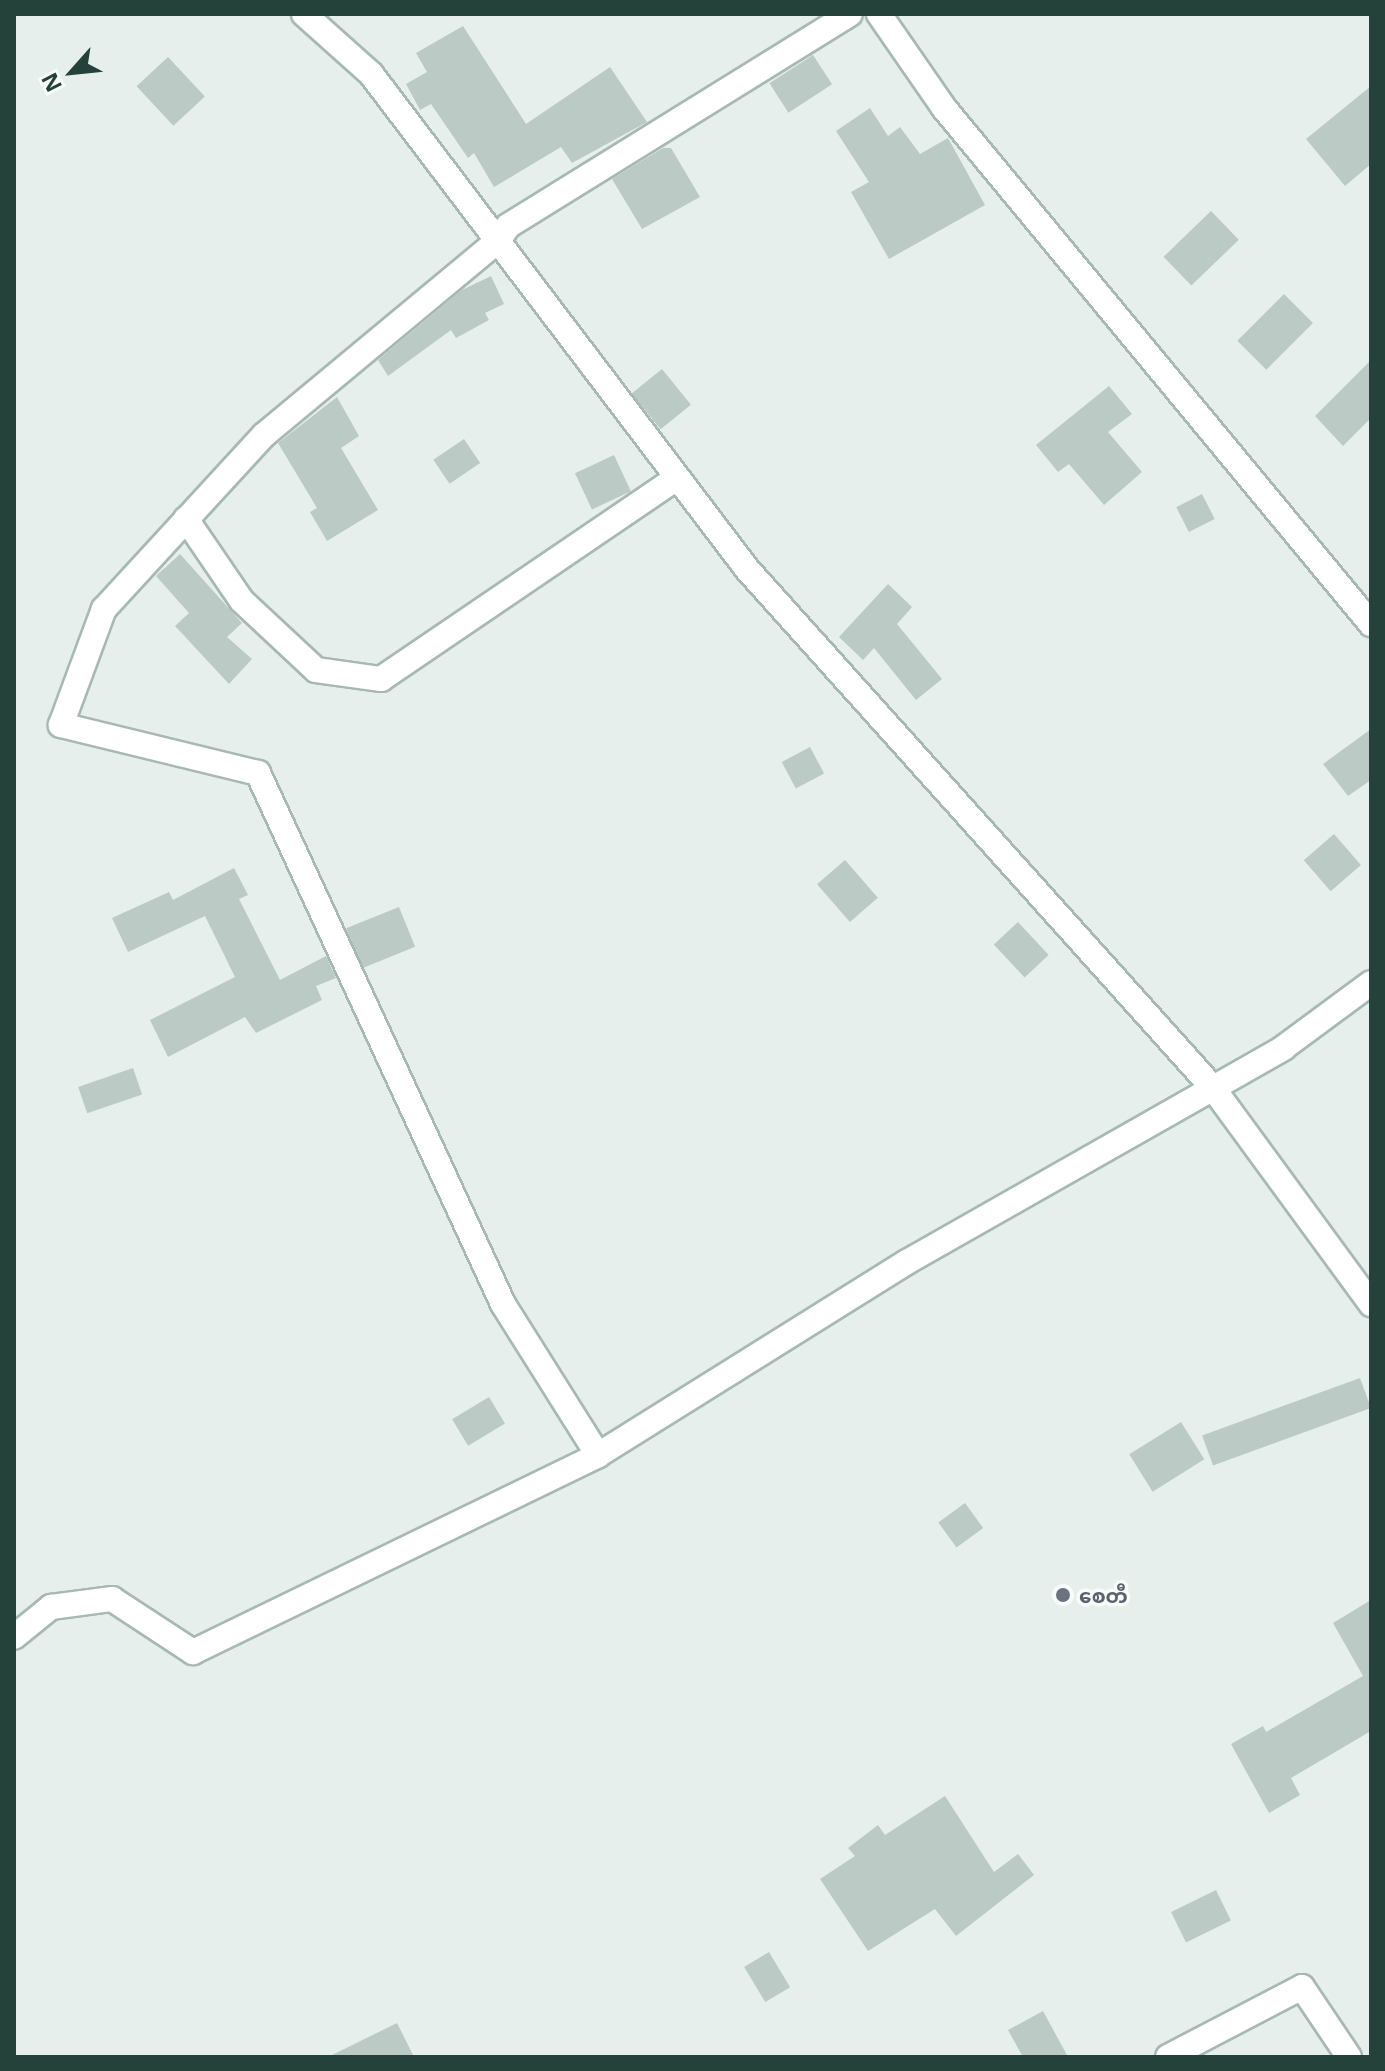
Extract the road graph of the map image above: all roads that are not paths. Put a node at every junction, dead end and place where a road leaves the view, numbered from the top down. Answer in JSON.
{"nodes":[{"id":1,"x":304,"y":14,"type":"edge"},
{"id":2,"x":850,"y":14,"type":"edge"},
{"id":3,"x":879,"y":14,"type":"edge"},
{"id":4,"x":498,"y":241,"type":"junction"},
{"id":5,"x":674,"y":480,"type":"junction"},
{"id":6,"x":186,"y":519,"type":"junction"},
{"id":7,"x":1371,"y":624,"type":"edge"},
{"id":8,"x":1371,"y":983,"type":"edge"},
{"id":9,"x":1213,"y":1088,"type":"junction"},
{"id":10,"x":1371,"y":1304,"type":"edge"},
{"id":11,"x":598,"y":1455,"type":"junction"},
{"id":12,"x":14,"y":1637,"type":"edge"},
{"id":13,"x":1168,"y":2057,"type":"edge"},
{"id":14,"x":1349,"y":2057,"type":"edge"}],
"edges":[{"from":1,"to":4,"type":"street"},
{"from":2,"to":4,"type":"street"},
{"from":3,"to":7,"type":"street"},
{"from":4,"to":5,"type":"street"},
{"from":4,"to":6,"type":"street"},
{"from":5,"to":6,"type":"street"},
{"from":5,"to":9,"type":"street"},
{"from":6,"to":11,"type":"street"},
{"from":8,"to":9,"type":"street"},
{"from":9,"to":10,"type":"street"},
{"from":9,"to":11,"type":"street"},
{"from":11,"to":12,"type":"street"},
{"from":13,"to":14,"type":"street"}]}
